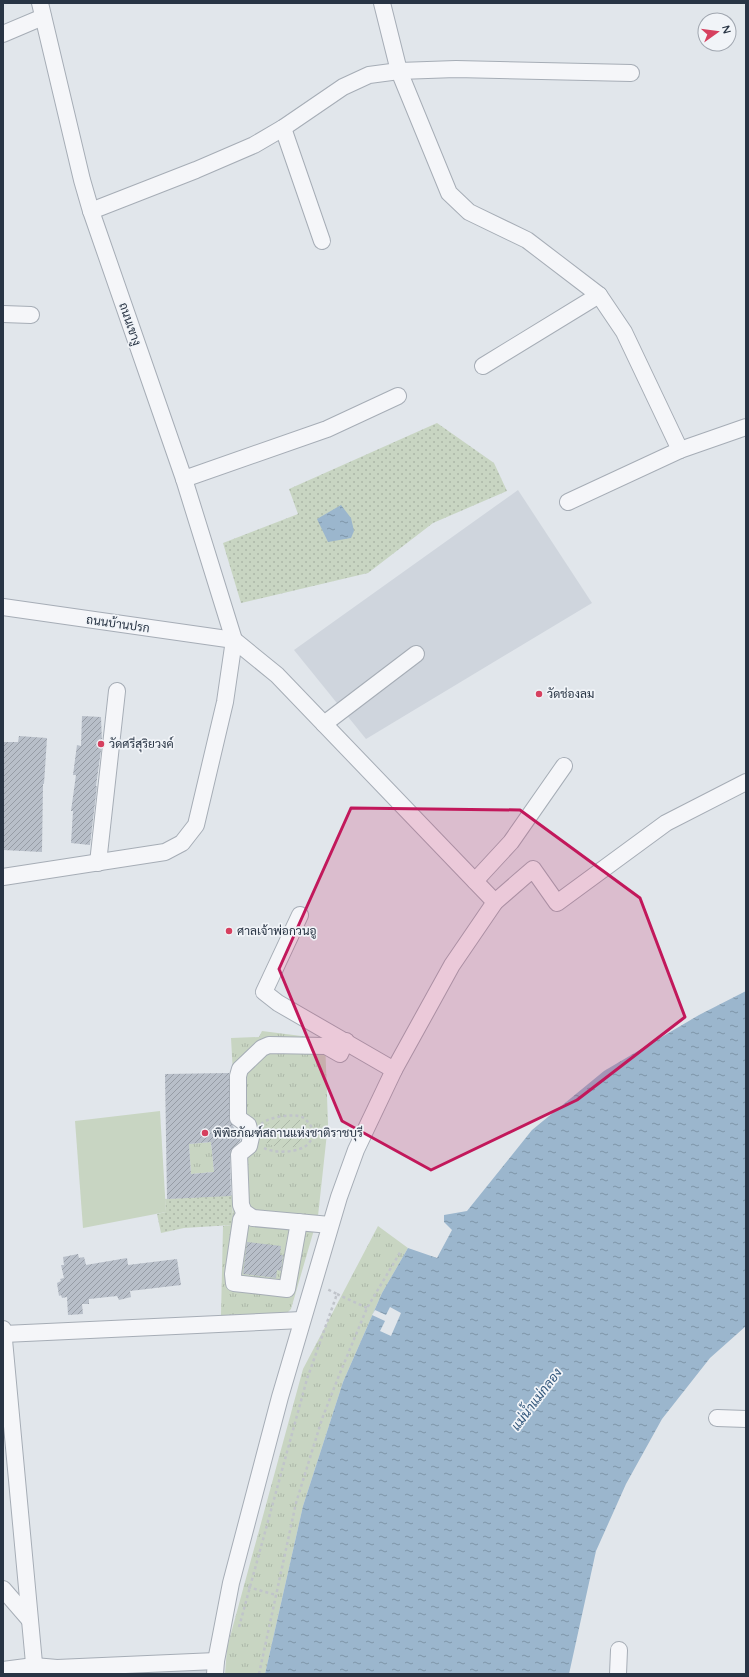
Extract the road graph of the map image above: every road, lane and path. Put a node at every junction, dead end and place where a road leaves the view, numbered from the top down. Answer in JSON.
{"nodes":[{"id":1,"x":382,"y":3,"type":"edge"},
{"id":2,"x":42,"y":10,"type":"edge"},
{"id":3,"x":3,"y":34,"type":"edge"},
{"id":4,"x":400,"y":71,"type":"junction"},
{"id":5,"x":630,"y":73,"type":"dead end"},
{"id":6,"x":283,"y":128,"type":"junction"},
{"id":7,"x":91,"y":211,"type":"junction"},
{"id":8,"x":322,"y":241,"type":"dead end"},
{"id":9,"x":599,"y":295,"type":"junction"},
{"id":10,"x":3,"y":314,"type":"edge"},
{"id":11,"x":31,"y":315,"type":"dead end"},
{"id":12,"x":483,"y":366,"type":"dead end"},
{"id":13,"x":398,"y":396,"type":"dead end"},
{"id":14,"x":746,"y":427,"type":"edge"},
{"id":15,"x":680,"y":450,"type":"junction"},
{"id":16,"x":184,"y":479,"type":"junction"},
{"id":17,"x":568,"y":502,"type":"dead end"},
{"id":18,"x":3,"y":607,"type":"edge"},
{"id":19,"x":234,"y":640,"type":"junction"},
{"id":20,"x":416,"y":654,"type":"dead end"},
{"id":21,"x":117,"y":692,"type":"dead end"},
{"id":22,"x":324,"y":724,"type":"junction"},
{"id":23,"x":564,"y":766,"type":"dead end"},
{"id":24,"x":746,"y":782,"type":"edge"},
{"id":25,"x":98,"y":863,"type":"junction"},
{"id":26,"x":3,"y":877,"type":"edge"},
{"id":27,"x":475,"y":881,"type":"junction"},
{"id":28,"x":495,"y":902,"type":"junction"},
{"id":29,"x":300,"y":915,"type":"dead end"},
{"id":30,"x":346,"y":1042,"type":"junction"},
{"id":31,"x":394,"y":1070,"type":"junction"},
{"id":32,"x":260,"y":1126,"type":"dead end"},
{"id":33,"x":316,"y":1135,"type":"junction"},
{"id":34,"x":259,"y":1143,"type":"dead end"},
{"id":35,"x":359,"y":1144,"type":"junction"},
{"id":36,"x":245,"y":1213,"type":"junction"},
{"id":37,"x":299,"y":1222,"type":"junction"},
{"id":38,"x":330,"y":1225,"type":"junction"},
{"id":39,"x":401,"y":1251,"type":"dead end"},
{"id":40,"x":314,"y":1283,"type":"junction"},
{"id":41,"x":337,"y":1294,"type":"junction"},
{"id":42,"x":367,"y":1308,"type":"junction"},
{"id":43,"x":302,"y":1320,"type":"junction"},
{"id":44,"x":3,"y":1332,"type":"edge"},
{"id":45,"x":717,"y":1418,"type":"dead end"},
{"id":46,"x":746,"y":1419,"type":"edge"},
{"id":47,"x":249,"y":1588,"type":"junction"},
{"id":48,"x":3,"y":1589,"type":"edge"},
{"id":49,"x":276,"y":1595,"type":"junction"},
{"id":50,"x":29,"y":1619,"type":"junction"},
{"id":51,"x":238,"y":1631,"type":"dead end"},
{"id":52,"x":619,"y":1650,"type":"dead end"},
{"id":53,"x":216,"y":1668,"type":"edge"},
{"id":54,"x":3,"y":1670,"type":"edge"},
{"id":55,"x":34,"y":1670,"type":"edge"},
{"id":56,"x":259,"y":1674,"type":"edge"},
{"id":57,"x":618,"y":1674,"type":"edge"}],
"edges":[{"from":1,"to":4,"type":"street"},
{"from":2,"to":3,"type":"street"},
{"from":2,"to":7,"type":"street","name":"ถนนเขางู"},
{"from":4,"to":5,"type":"street"},
{"from":4,"to":6,"type":"street"},
{"from":4,"to":9,"type":"street"},
{"from":6,"to":7,"type":"street"},
{"from":6,"to":8,"type":"street"},
{"from":7,"to":16,"type":"street","name":"ถนนเขางู"},
{"from":9,"to":12,"type":"street"},
{"from":9,"to":15,"type":"street"},
{"from":10,"to":11,"type":"street"},
{"from":13,"to":16,"type":"street"},
{"from":14,"to":15,"type":"street"},
{"from":15,"to":17,"type":"street"},
{"from":16,"to":19,"type":"street","name":"ถนนเขางู"},
{"from":18,"to":19,"type":"street","name":"ถนนบ้านปรก"},
{"from":19,"to":22,"type":"street"},
{"from":19,"to":25,"type":"street"},
{"from":20,"to":22,"type":"street"},
{"from":21,"to":25,"type":"street"},
{"from":22,"to":27,"type":"street"},
{"from":23,"to":27,"type":"street"},
{"from":24,"to":28,"type":"street"},
{"from":25,"to":26,"type":"street"},
{"from":27,"to":28,"type":"street"},
{"from":28,"to":31,"type":"street"},
{"from":29,"to":30,"type":"street"},
{"from":30,"to":31,"type":"street"},
{"from":30,"to":36,"type":"street"},
{"from":31,"to":35,"type":"street"},
{"from":32,"to":33,"type":"path"},
{"from":33,"to":34,"type":"path"},
{"from":33,"to":35,"type":"path"},
{"from":35,"to":38,"type":"street"},
{"from":36,"to":37,"type":"street"},
{"from":36,"to":37,"type":"street"},
{"from":37,"to":38,"type":"street"},
{"from":38,"to":40,"type":"street"},
{"from":39,"to":42,"type":"path"},
{"from":40,"to":41,"type":"path"},
{"from":40,"to":43,"type":"street"},
{"from":41,"to":42,"type":"path"},
{"from":41,"to":47,"type":"path"},
{"from":42,"to":49,"type":"path"},
{"from":43,"to":44,"type":"street"},
{"from":43,"to":53,"type":"street"},
{"from":44,"to":50,"type":"street"},
{"from":45,"to":46,"type":"street"},
{"from":47,"to":49,"type":"path"},
{"from":47,"to":51,"type":"path"},
{"from":48,"to":50,"type":"street"},
{"from":49,"to":56,"type":"path"},
{"from":50,"to":55,"type":"street"},
{"from":52,"to":57,"type":"street"},
{"from":53,"to":55,"type":"street"},
{"from":54,"to":55,"type":"street"}]}
